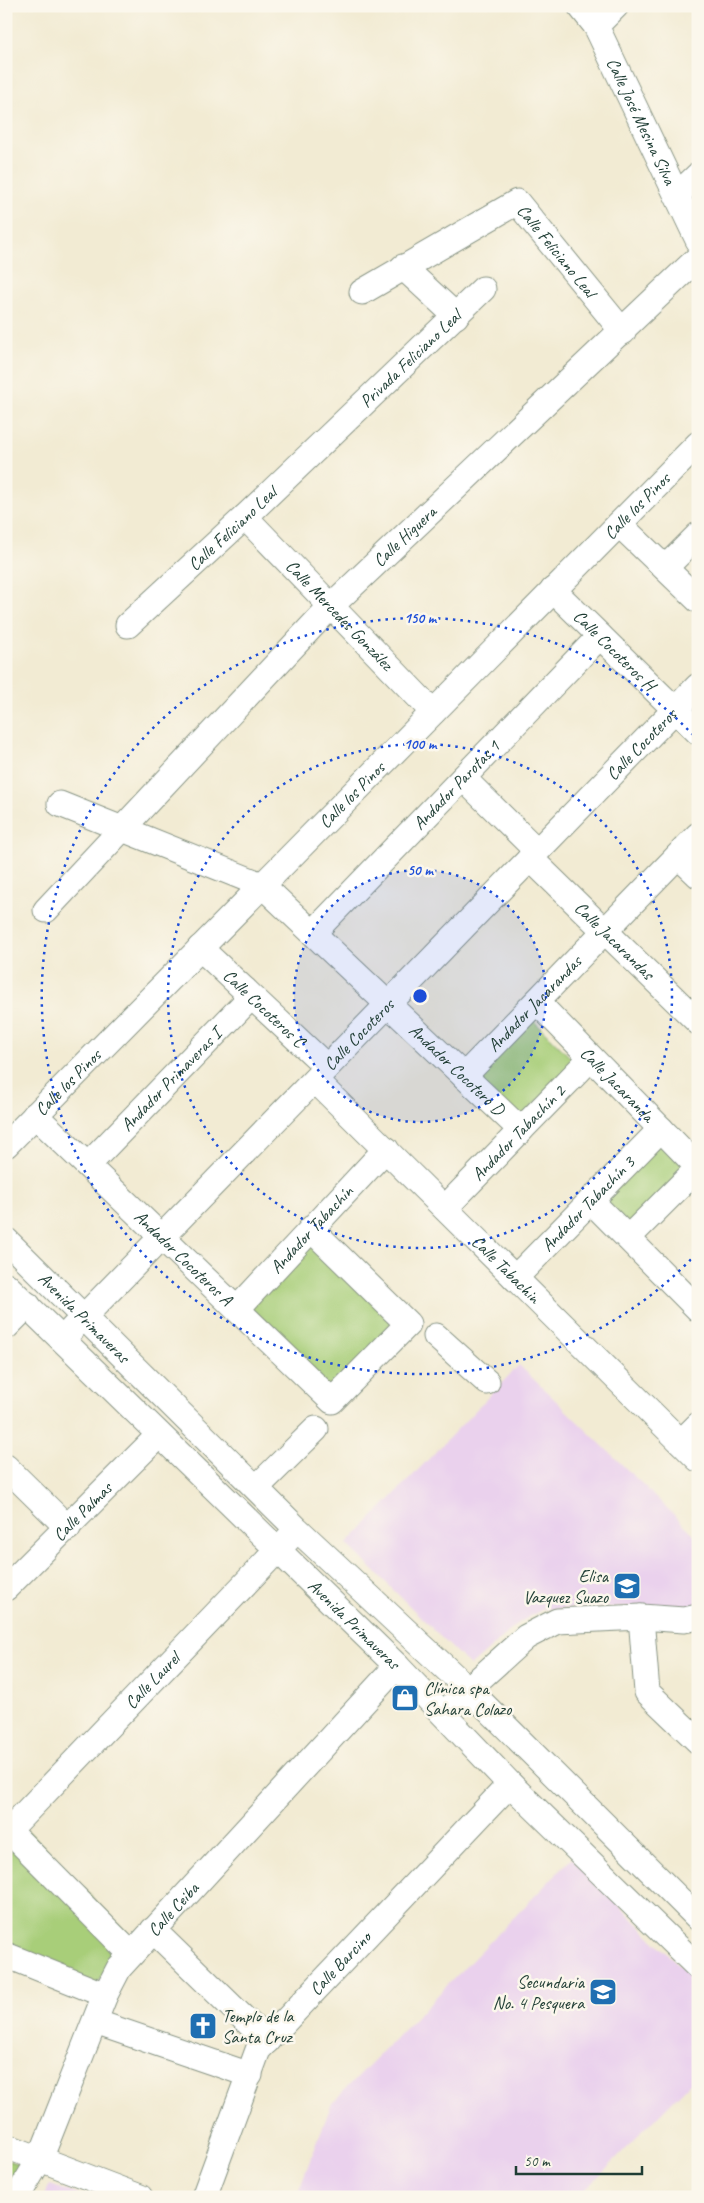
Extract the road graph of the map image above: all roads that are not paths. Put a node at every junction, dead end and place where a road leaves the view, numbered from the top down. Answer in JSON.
{"nodes":[{"id":1,"x":580,"y":6,"type":"edge"},
{"id":2,"x":616,"y":6,"type":"edge"},
{"id":3,"x":596,"y":26,"type":"junction"},
{"id":4,"x":698,"y":175,"type":"edge"},
{"id":5,"x":677,"y":195,"type":"junction"},
{"id":6,"x":698,"y":240,"type":"edge"},
{"id":7,"x":698,"y":258,"type":"edge"},
{"id":8,"x":403,"y":267,"type":"junction"},
{"id":9,"x":483,"y":289,"type":"dead end"},
{"id":10,"x":362,"y":292,"type":"dead end"},
{"id":11,"x":456,"y":316,"type":"junction"},
{"id":12,"x":623,"y":332,"type":"junction"},
{"id":13,"x":337,"y":430,"type":"joint"},
{"id":14,"x":698,"y":444,"type":"edge"},
{"id":15,"x":246,"y":517,"type":"junction"},
{"id":16,"x":619,"y":524,"type":"junction"},
{"id":17,"x":698,"y":535,"type":"edge"},
{"id":18,"x":665,"y":568,"type":"junction"},
{"id":19,"x":553,"y":590,"type":"junction"},
{"id":20,"x":698,"y":600,"type":"edge"},
{"id":21,"x":331,"y":606,"type":"junction"},
{"id":22,"x":128,"y":625,"type":"dead end"},
{"id":23,"x":600,"y":636,"type":"junction"},
{"id":24,"x":698,"y":686,"type":"edge"},
{"id":25,"x":675,"y":709,"type":"junction"},
{"id":26,"x":433,"y":712,"type":"junction"},
{"id":27,"x":698,"y":732,"type":"edge"},
{"id":28,"x":463,"y":778,"type":"junction"},
{"id":29,"x":60,"y":804,"type":"dead end"},
{"id":30,"x":123,"y":828,"type":"junction"},
{"id":31,"x":698,"y":835,"type":"edge"},
{"id":32,"x":533,"y":855,"type":"junction"},
{"id":33,"x":678,"y":856,"type":"junction"},
{"id":34,"x":698,"y":875,"type":"edge"},
{"id":35,"x":262,"y":885,"type":"junction"},
{"id":36,"x":46,"y":910,"type":"dead end"},
{"id":37,"x":605,"y":932,"type":"junction"},
{"id":38,"x":313,"y":933,"type":"junction"},
{"id":39,"x":200,"y":948,"type":"junction"},
{"id":40,"x":245,"y":990,"type":"junction"},
{"id":41,"x":537,"y":1002,"type":"junction"},
{"id":42,"x":388,"y":1004,"type":"junction"},
{"id":43,"x":698,"y":1022,"type":"edge"},
{"id":44,"x":591,"y":1058,"type":"junction"},
{"id":45,"x":321,"y":1073,"type":"junction"},
{"id":46,"x":464,"y":1076,"type":"junction"},
{"id":47,"x":36,"y":1115,"type":"junction"},
{"id":48,"x":661,"y":1129,"type":"junction"},
{"id":49,"x":521,"y":1130,"type":"junction"},
{"id":50,"x":6,"y":1145,"type":"edge"},
{"id":51,"x":386,"y":1149,"type":"junction"},
{"id":52,"x":88,"y":1165,"type":"junction"},
{"id":53,"x":698,"y":1167,"type":"edge"},
{"id":54,"x":591,"y":1200,"type":"junction"},
{"id":55,"x":445,"y":1208,"type":"junction"},
{"id":56,"x":311,"y":1230,"type":"junction"},
{"id":57,"x":162,"y":1237,"type":"junction"},
{"id":58,"x":628,"y":1238,"type":"junction"},
{"id":59,"x":6,"y":1240,"type":"edge"},
{"id":60,"x":515,"y":1278,"type":"junction"},
{"id":61,"x":6,"y":1285,"type":"edge"},
{"id":62,"x":28,"y":1306,"type":"junction"},
{"id":63,"x":698,"y":1309,"type":"edge"},
{"id":64,"x":237,"y":1310,"type":"junction"},
{"id":65,"x":84,"y":1318,"type":"junction"},
{"id":66,"x":6,"y":1327,"type":"edge"},
{"id":67,"x":436,"y":1336,"type":"dead end"},
{"id":68,"x":62,"y":1340,"type":"junction"},
{"id":69,"x":487,"y":1382,"type":"dead end"},
{"id":70,"x":316,"y":1429,"type":"dead end"},
{"id":71,"x":159,"y":1435,"type":"junction"},
{"id":72,"x":692,"y":1442,"type":"edge"},
{"id":73,"x":6,"y":1467,"type":"edge"},
{"id":74,"x":257,"y":1487,"type":"junction"},
{"id":75,"x":68,"y":1528,"type":"junction"},
{"id":76,"x":297,"y":1528,"type":"junction"},
{"id":77,"x":277,"y":1550,"type":"junction"},
{"id":78,"x":6,"y":1588,"type":"edge"},
{"id":79,"x":641,"y":1617,"type":"junction"},
{"id":80,"x":693,"y":1624,"type":"edge"},
{"id":81,"x":397,"y":1666,"type":"junction"},
{"id":82,"x":468,"y":1690,"type":"junction"},
{"id":83,"x":443,"y":1712,"type":"junction"},
{"id":84,"x":698,"y":1741,"type":"edge"},
{"id":85,"x":510,"y":1784,"type":"junction"},
{"id":86,"x":7,"y":1831,"type":"edge"},
{"id":87,"x":698,"y":1918,"type":"edge"},
{"id":88,"x":153,"y":1930,"type":"junction"},
{"id":89,"x":131,"y":1954,"type":"junction"},
{"id":90,"x":6,"y":1955,"type":"edge"},
{"id":91,"x":698,"y":1967,"type":"edge"},
{"id":92,"x":105,"y":1995,"type":"junction"},
{"id":93,"x":95,"y":2022,"type":"junction"},
{"id":94,"x":266,"y":2041,"type":"junction"},
{"id":95,"x":250,"y":2075,"type":"junction"},
{"id":96,"x":6,"y":2146,"type":"edge"},
{"id":97,"x":40,"y":2159,"type":"junction"},
{"id":98,"x":17,"y":2197,"type":"edge"},
{"id":99,"x":140,"y":2197,"type":"edge"},
{"id":100,"x":204,"y":2197,"type":"edge"}],
"edges":[{"from":1,"to":3,"type":"street","name":"Calle José Mesina Silva"},
{"from":2,"to":3,"type":"street"},
{"from":3,"to":5,"type":"street","name":"Calle José Mesina Silva"},
{"from":4,"to":5,"type":"street"},
{"from":5,"to":6,"type":"street","name":"Calle José Mesina Silva"},
{"from":7,"to":12,"type":"street","name":"Calle Higuera"},
{"from":8,"to":10,"type":"street","name":"Calle Feliciano Leal"},
{"from":8,"to":11,"type":"street"},
{"from":8,"to":12,"type":"street","name":"Calle Feliciano Leal"},
{"from":9,"to":11,"type":"street","name":"Privada Feliciano Leal"},
{"from":11,"to":13,"type":"street","name":"Privada Feliciano Leal"},
{"from":12,"to":21,"type":"street","name":"Calle Higuera"},
{"from":13,"to":15,"type":"street","name":"Calle Feliciano Leal"},
{"from":14,"to":16,"type":"street","name":"Calle los Pinos"},
{"from":15,"to":21,"type":"street","name":"Calle Mercedes González"},
{"from":15,"to":22,"type":"street","name":"Calle Feliciano Leal"},
{"from":16,"to":18,"type":"street"},
{"from":16,"to":19,"type":"street","name":"Calle los Pinos"},
{"from":17,"to":18,"type":"street"},
{"from":18,"to":20,"type":"street"},
{"from":19,"to":23,"type":"street","name":"Calle Cocoteros H"},
{"from":19,"to":26,"type":"street","name":"Calle los Pinos"},
{"from":21,"to":26,"type":"street","name":"Calle Mercedes González"},
{"from":21,"to":30,"type":"street","name":"Calle Higuera"},
{"from":23,"to":25,"type":"street","name":"Calle Cocoteros H"},
{"from":23,"to":28,"type":"street","name":"Andador Parotas 1"},
{"from":24,"to":25,"type":"street","name":"Calle Cocoteros"},
{"from":25,"to":27,"type":"street","name":"Calle Cocoteros H"},
{"from":25,"to":32,"type":"street","name":"Calle Cocoteros"},
{"from":26,"to":35,"type":"street","name":"Calle los Pinos"},
{"from":28,"to":32,"type":"street","name":"Calle Jacarandas"},
{"from":28,"to":38,"type":"street","name":"Andador Parotas 1"},
{"from":29,"to":30,"type":"street"},
{"from":30,"to":35,"type":"street"},
{"from":30,"to":36,"type":"street","name":"Calle Higuera"},
{"from":31,"to":33,"type":"street","name":"Andador Jacarandas"},
{"from":32,"to":37,"type":"street","name":"Calle Jacarandas"},
{"from":32,"to":42,"type":"street","name":"Calle Cocoteros"},
{"from":33,"to":34,"type":"street"},
{"from":33,"to":37,"type":"street","name":"Andador Jacarandas"},
{"from":35,"to":38,"type":"street","name":"Andador Cocotero D"},
{"from":35,"to":39,"type":"street","name":"Calle los Pinos"},
{"from":37,"to":41,"type":"street","name":"Andador Jacarandas"},
{"from":37,"to":43,"type":"street","name":"Calle Jacarandas"},
{"from":38,"to":42,"type":"street","name":"Andador Cocotero D"},
{"from":39,"to":40,"type":"street","name":"Calle Cocoteros C"},
{"from":39,"to":47,"type":"street","name":"Calle los Pinos"},
{"from":40,"to":45,"type":"street","name":"Calle Cocoteros C"},
{"from":40,"to":52,"type":"street","name":"Andador Primaveras I"},
{"from":41,"to":44,"type":"street","name":"Calle Jacaranda"},
{"from":41,"to":46,"type":"street","name":"Andador Jacarandas"},
{"from":42,"to":45,"type":"street","name":"Calle Cocoteros"},
{"from":42,"to":46,"type":"street","name":"Andador Cocotero D"},
{"from":44,"to":48,"type":"street","name":"Calle Jacaranda"},
{"from":44,"to":49,"type":"street","name":"Andador Tabachín 2"},
{"from":45,"to":51,"type":"street","name":"Calle Tabachin"},
{"from":45,"to":57,"type":"street","name":"Calle Cocoteros"},
{"from":46,"to":49,"type":"street","name":"Andador Cocotero D"},
{"from":47,"to":50,"type":"street","name":"Calle los Pinos"},
{"from":47,"to":52,"type":"street","name":"Andador Cocoteros A"},
{"from":48,"to":53,"type":"street","name":"Calle Jacaranda"},
{"from":48,"to":54,"type":"street","name":"Andador Tabachín 3"},
{"from":49,"to":55,"type":"street","name":"Andador Tabachín 2"},
{"from":51,"to":55,"type":"street","name":"Calle Tabachin"},
{"from":51,"to":56,"type":"street","name":"Andador Tabachín"},
{"from":52,"to":57,"type":"street","name":"Andador Cocoteros A"},
{"from":53,"to":58,"type":"street"},
{"from":54,"to":58,"type":"street"},
{"from":54,"to":60,"type":"street","name":"Andador Tabachín 3"},
{"from":55,"to":60,"type":"street","name":"Calle Tabachin"},
{"from":56,"to":64,"type":"street","name":"Andador Tabachín"},
{"from":56,"to":64,"type":"street","name":"Andador Cocoteros A"},
{"from":57,"to":64,"type":"street","name":"Andador Cocoteros A"},
{"from":57,"to":65,"type":"street","name":"Calle Cocoteros"},
{"from":58,"to":63,"type":"street"},
{"from":59,"to":65,"type":"street","name":"Avenida Primaveras"},
{"from":60,"to":72,"type":"street","name":"Calle Tabachin"},
{"from":61,"to":62,"type":"street","name":"Avenida Primaveras"},
{"from":62,"to":66,"type":"street"},
{"from":62,"to":68,"type":"street","name":"Avenida Primaveras"},
{"from":65,"to":68,"type":"street","name":"Calle Cocoteros"},
{"from":65,"to":74,"type":"street","name":"Avenida Primaveras"},
{"from":67,"to":69,"type":"street"},
{"from":68,"to":71,"type":"street","name":"Avenida Primaveras"},
{"from":70,"to":74,"type":"street"},
{"from":71,"to":75,"type":"street","name":"Calle Palmas"},
{"from":71,"to":77,"type":"street","name":"Avenida Primaveras"},
{"from":73,"to":75,"type":"street"},
{"from":74,"to":76,"type":"street","name":"Avenida Primaveras"},
{"from":75,"to":78,"type":"street","name":"Calle Palmas"},
{"from":76,"to":77,"type":"street","name":"Calle Laurel"},
{"from":76,"to":82,"type":"street","name":"Avenida Primaveras"},
{"from":77,"to":81,"type":"street","name":"Avenida Primaveras"},
{"from":77,"to":86,"type":"street","name":"Calle Laurel"},
{"from":79,"to":80,"type":"street"},
{"from":79,"to":82,"type":"street"},
{"from":79,"to":84,"type":"street"},
{"from":81,"to":83,"type":"street","name":"Avenida Primaveras"},
{"from":81,"to":88,"type":"street","name":"Calle Ceiba"},
{"from":82,"to":83,"type":"street"},
{"from":82,"to":87,"type":"street","name":"Avenida Primaveras"},
{"from":83,"to":85,"type":"street","name":"Avenida Primaveras"},
{"from":85,"to":91,"type":"street","name":"Avenida Primaveras"},
{"from":85,"to":94,"type":"street","name":"Calle Barcino"},
{"from":86,"to":89,"type":"street"},
{"from":88,"to":89,"type":"street","name":"Calle Ceiba"},
{"from":88,"to":94,"type":"street"},
{"from":89,"to":92,"type":"street","name":"Calle Ceiba"},
{"from":90,"to":92,"type":"street"},
{"from":92,"to":93,"type":"street","name":"Calle Ceiba"},
{"from":93,"to":95,"type":"street"},
{"from":93,"to":97,"type":"street","name":"Calle Ceiba"},
{"from":94,"to":95,"type":"street","name":"Calle Barcino"},
{"from":95,"to":100,"type":"street","name":"Calle Barcino"},
{"from":96,"to":97,"type":"street"},
{"from":97,"to":98,"type":"street","name":"Calle Ceiba"},
{"from":97,"to":99,"type":"street"}]}
